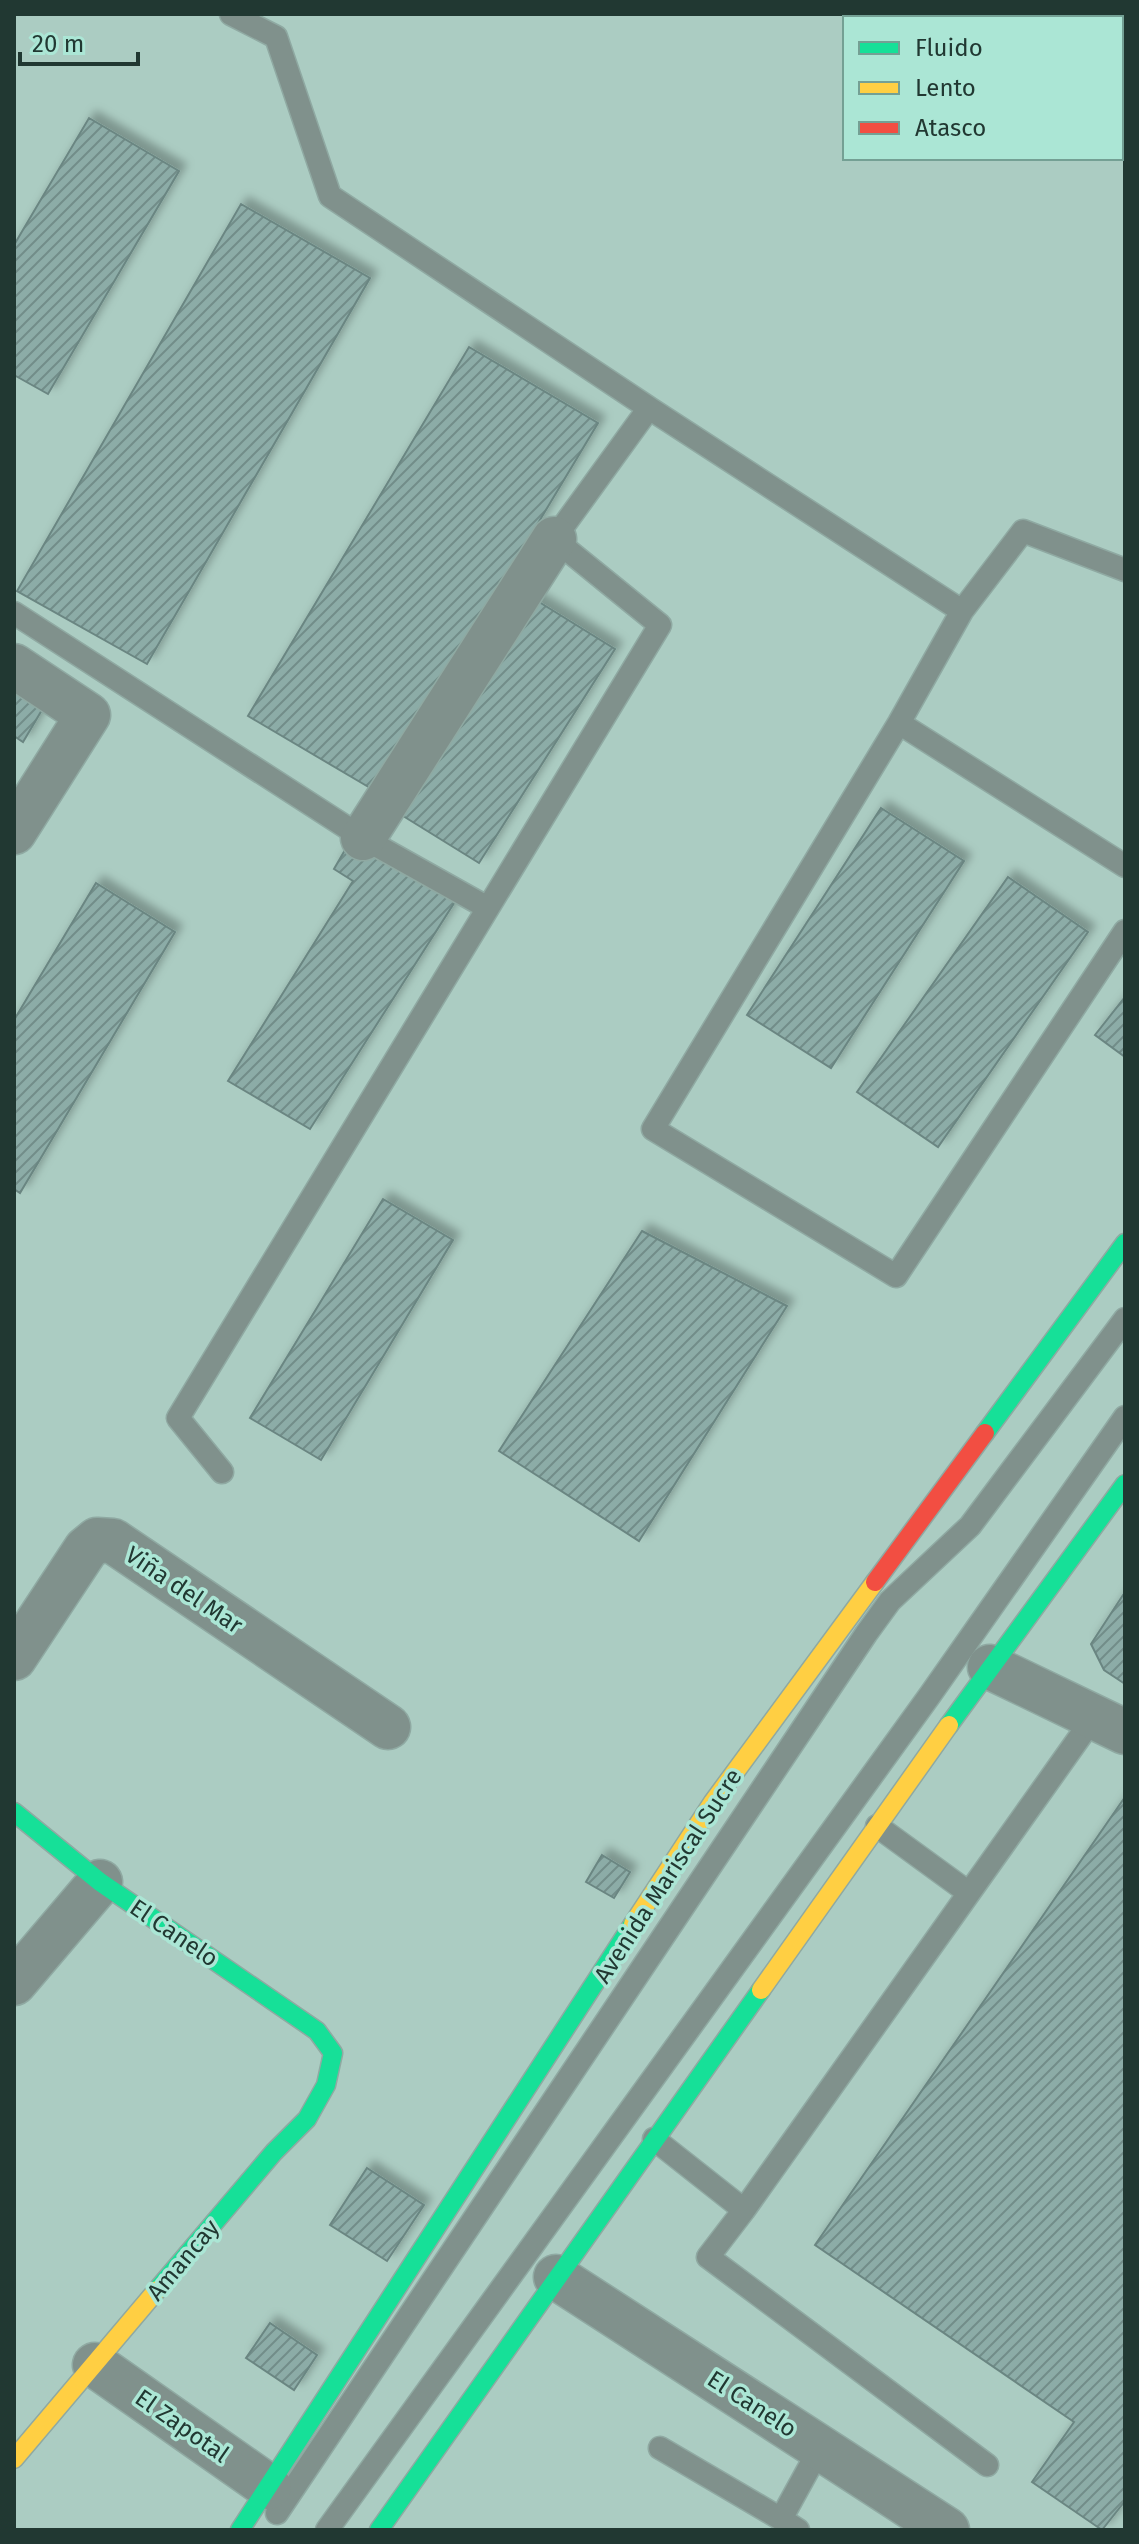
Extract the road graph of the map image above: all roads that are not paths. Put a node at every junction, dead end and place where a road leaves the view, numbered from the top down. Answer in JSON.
{"nodes":[{"id":1,"x":231,"y":14,"type":"edge"},
{"id":2,"x":649,"y":408,"type":"junction"},
{"id":3,"x":554,"y":539,"type":"junction"},
{"id":4,"x":1125,"y":570,"type":"edge"},
{"id":5,"x":962,"y":611,"type":"junction"},
{"id":6,"x":14,"y":613,"type":"edge"},
{"id":7,"x":14,"y":666,"type":"edge"},
{"id":8,"x":899,"y":723,"type":"junction"},
{"id":9,"x":14,"y":832,"type":"edge"},
{"id":10,"x":363,"y":838,"type":"junction"},
{"id":11,"x":1125,"y":866,"type":"edge"},
{"id":12,"x":488,"y":908,"type":"junction"},
{"id":13,"x":1125,"y":931,"type":"edge"},
{"id":14,"x":1125,"y":1243,"type":"edge"},
{"id":15,"x":1125,"y":1319,"type":"edge"},
{"id":16,"x":1125,"y":1417,"type":"edge"},
{"id":17,"x":222,"y":1472,"type":"dead end"},
{"id":18,"x":1125,"y":1484,"type":"edge"},
{"id":19,"x":14,"y":1658,"type":"edge"},
{"id":20,"x":990,"y":1667,"type":"junction"},
{"id":21,"x":1110,"y":1724,"type":"edge"},
{"id":22,"x":388,"y":1727,"type":"dead end"},
{"id":23,"x":14,"y":1812,"type":"edge"},
{"id":24,"x":877,"y":1826,"type":"junction"},
{"id":25,"x":100,"y":1882,"type":"junction"},
{"id":26,"x":969,"y":1893,"type":"junction"},
{"id":27,"x":14,"y":1983,"type":"edge"},
{"id":28,"x":333,"y":2053,"type":"joint"},
{"id":29,"x":654,"y":2139,"type":"junction"},
{"id":30,"x":744,"y":2210,"type":"junction"},
{"id":31,"x":556,"y":2277,"type":"junction"},
{"id":32,"x":95,"y":2365,"type":"junction"},
{"id":33,"x":660,"y":2448,"type":"dead end"},
{"id":34,"x":820,"y":2448,"type":"junction"},
{"id":35,"x":14,"y":2459,"type":"edge"},
{"id":36,"x":987,"y":2465,"type":"dead end"},
{"id":37,"x":269,"y":2487,"type":"junction"},
{"id":38,"x":790,"y":2525,"type":"edge"},
{"id":39,"x":240,"y":2530,"type":"edge"},
{"id":40,"x":265,"y":2530,"type":"edge"},
{"id":41,"x":327,"y":2530,"type":"edge"},
{"id":42,"x":379,"y":2530,"type":"edge"},
{"id":43,"x":947,"y":2530,"type":"edge"}],
"edges":[{"from":1,"to":2,"type":"lane"},
{"from":2,"to":3,"type":"lane"},
{"from":2,"to":5,"type":"lane"},
{"from":3,"to":10,"type":"street"},
{"from":3,"to":12,"type":"lane"},
{"from":4,"to":5,"type":"lane"},
{"from":5,"to":8,"type":"lane"},
{"from":6,"to":10,"type":"lane"},
{"from":7,"to":9,"type":"street"},
{"from":8,"to":11,"type":"lane"},
{"from":8,"to":13,"type":"lane"},
{"from":10,"to":12,"type":"lane"},
{"from":12,"to":17,"type":"lane"},
{"from":14,"to":37,"type":"main road","name":"Avenida Mariscal Sucre"},
{"from":15,"to":40,"type":"lane"},
{"from":16,"to":41,"type":"lane"},
{"from":18,"to":20,"type":"main road"},
{"from":19,"to":22,"type":"street","name":"Viña del Mar"},
{"from":20,"to":21,"type":"street"},
{"from":20,"to":24,"type":"main road"},
{"from":21,"to":26,"type":"lane"},
{"from":23,"to":25,"type":"main road","name":"El Canelo"},
{"from":24,"to":26,"type":"lane"},
{"from":24,"to":29,"type":"main road"},
{"from":25,"to":27,"type":"street"},
{"from":25,"to":28,"type":"main road","name":"El Canelo"},
{"from":26,"to":30,"type":"lane"},
{"from":28,"to":32,"type":"main road","name":"Amancay"},
{"from":29,"to":30,"type":"lane"},
{"from":29,"to":31,"type":"main road"},
{"from":30,"to":36,"type":"lane"},
{"from":31,"to":34,"type":"street","name":"El Canelo"},
{"from":31,"to":42,"type":"main road"},
{"from":32,"to":35,"type":"main road","name":"Amancay"},
{"from":32,"to":37,"type":"street","name":"El Zapotal"},
{"from":33,"to":38,"type":"lane"},
{"from":34,"to":38,"type":"lane"},
{"from":34,"to":43,"type":"street","name":"El Canelo"},
{"from":37,"to":39,"type":"main road","name":"Avenida Mariscal Sucre"}]}
